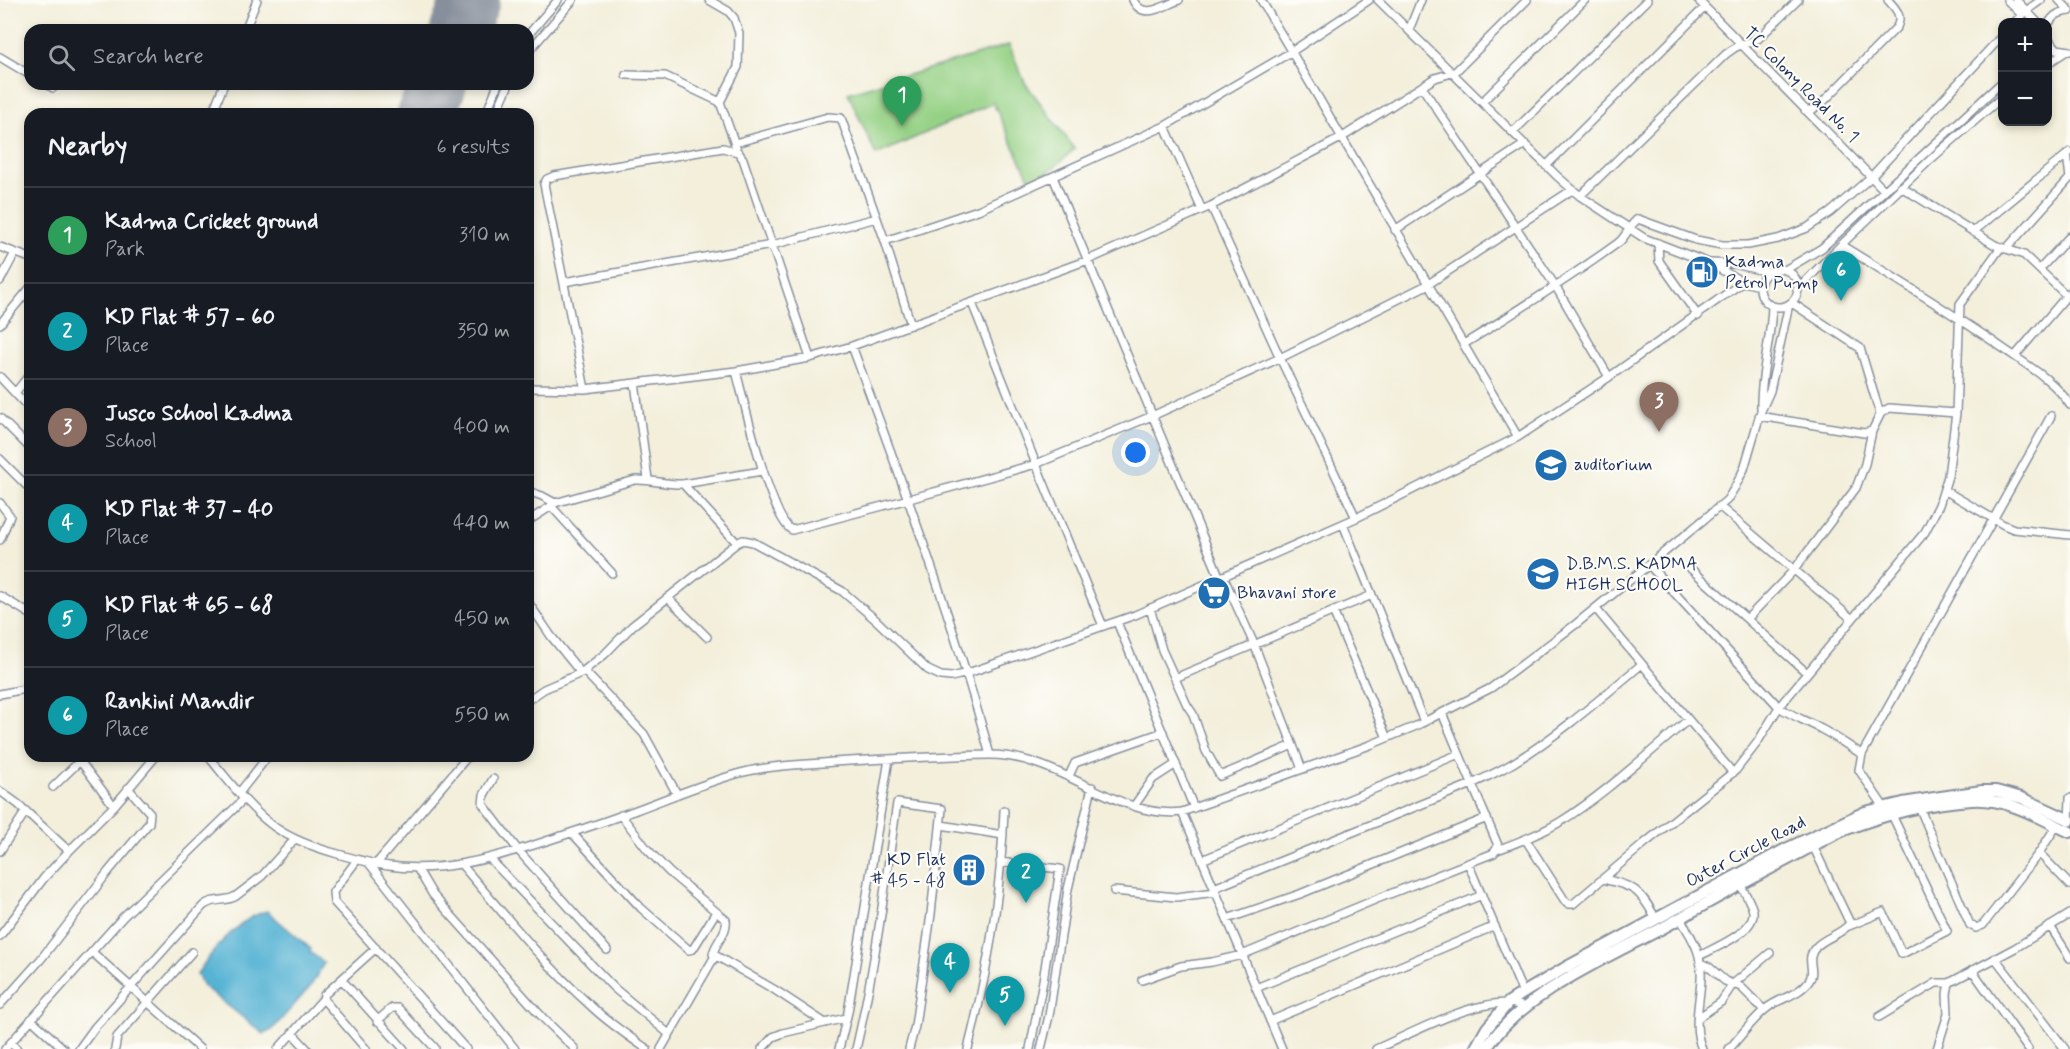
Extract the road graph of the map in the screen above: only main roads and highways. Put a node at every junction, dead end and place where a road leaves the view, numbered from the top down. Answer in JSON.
{"nodes":[{"id":1,"x":1888,"y":811,"type":"junction"},
{"id":2,"x":2067,"y":825,"type":"edge"},
{"id":3,"x":1475,"y":1049,"type":"edge"},
{"id":4,"x":1486,"y":1049,"type":"edge"}],
"edges":[{"from":1,"to":2,"type":"main road","name":"Outer Circle Road"},
{"from":1,"to":2,"type":"main road","name":"Outer Circle Road"},
{"from":1,"to":3,"type":"main road","name":"Outer Circle Road"},
{"from":1,"to":4,"type":"main road","name":"Outer Circle Road"}]}
